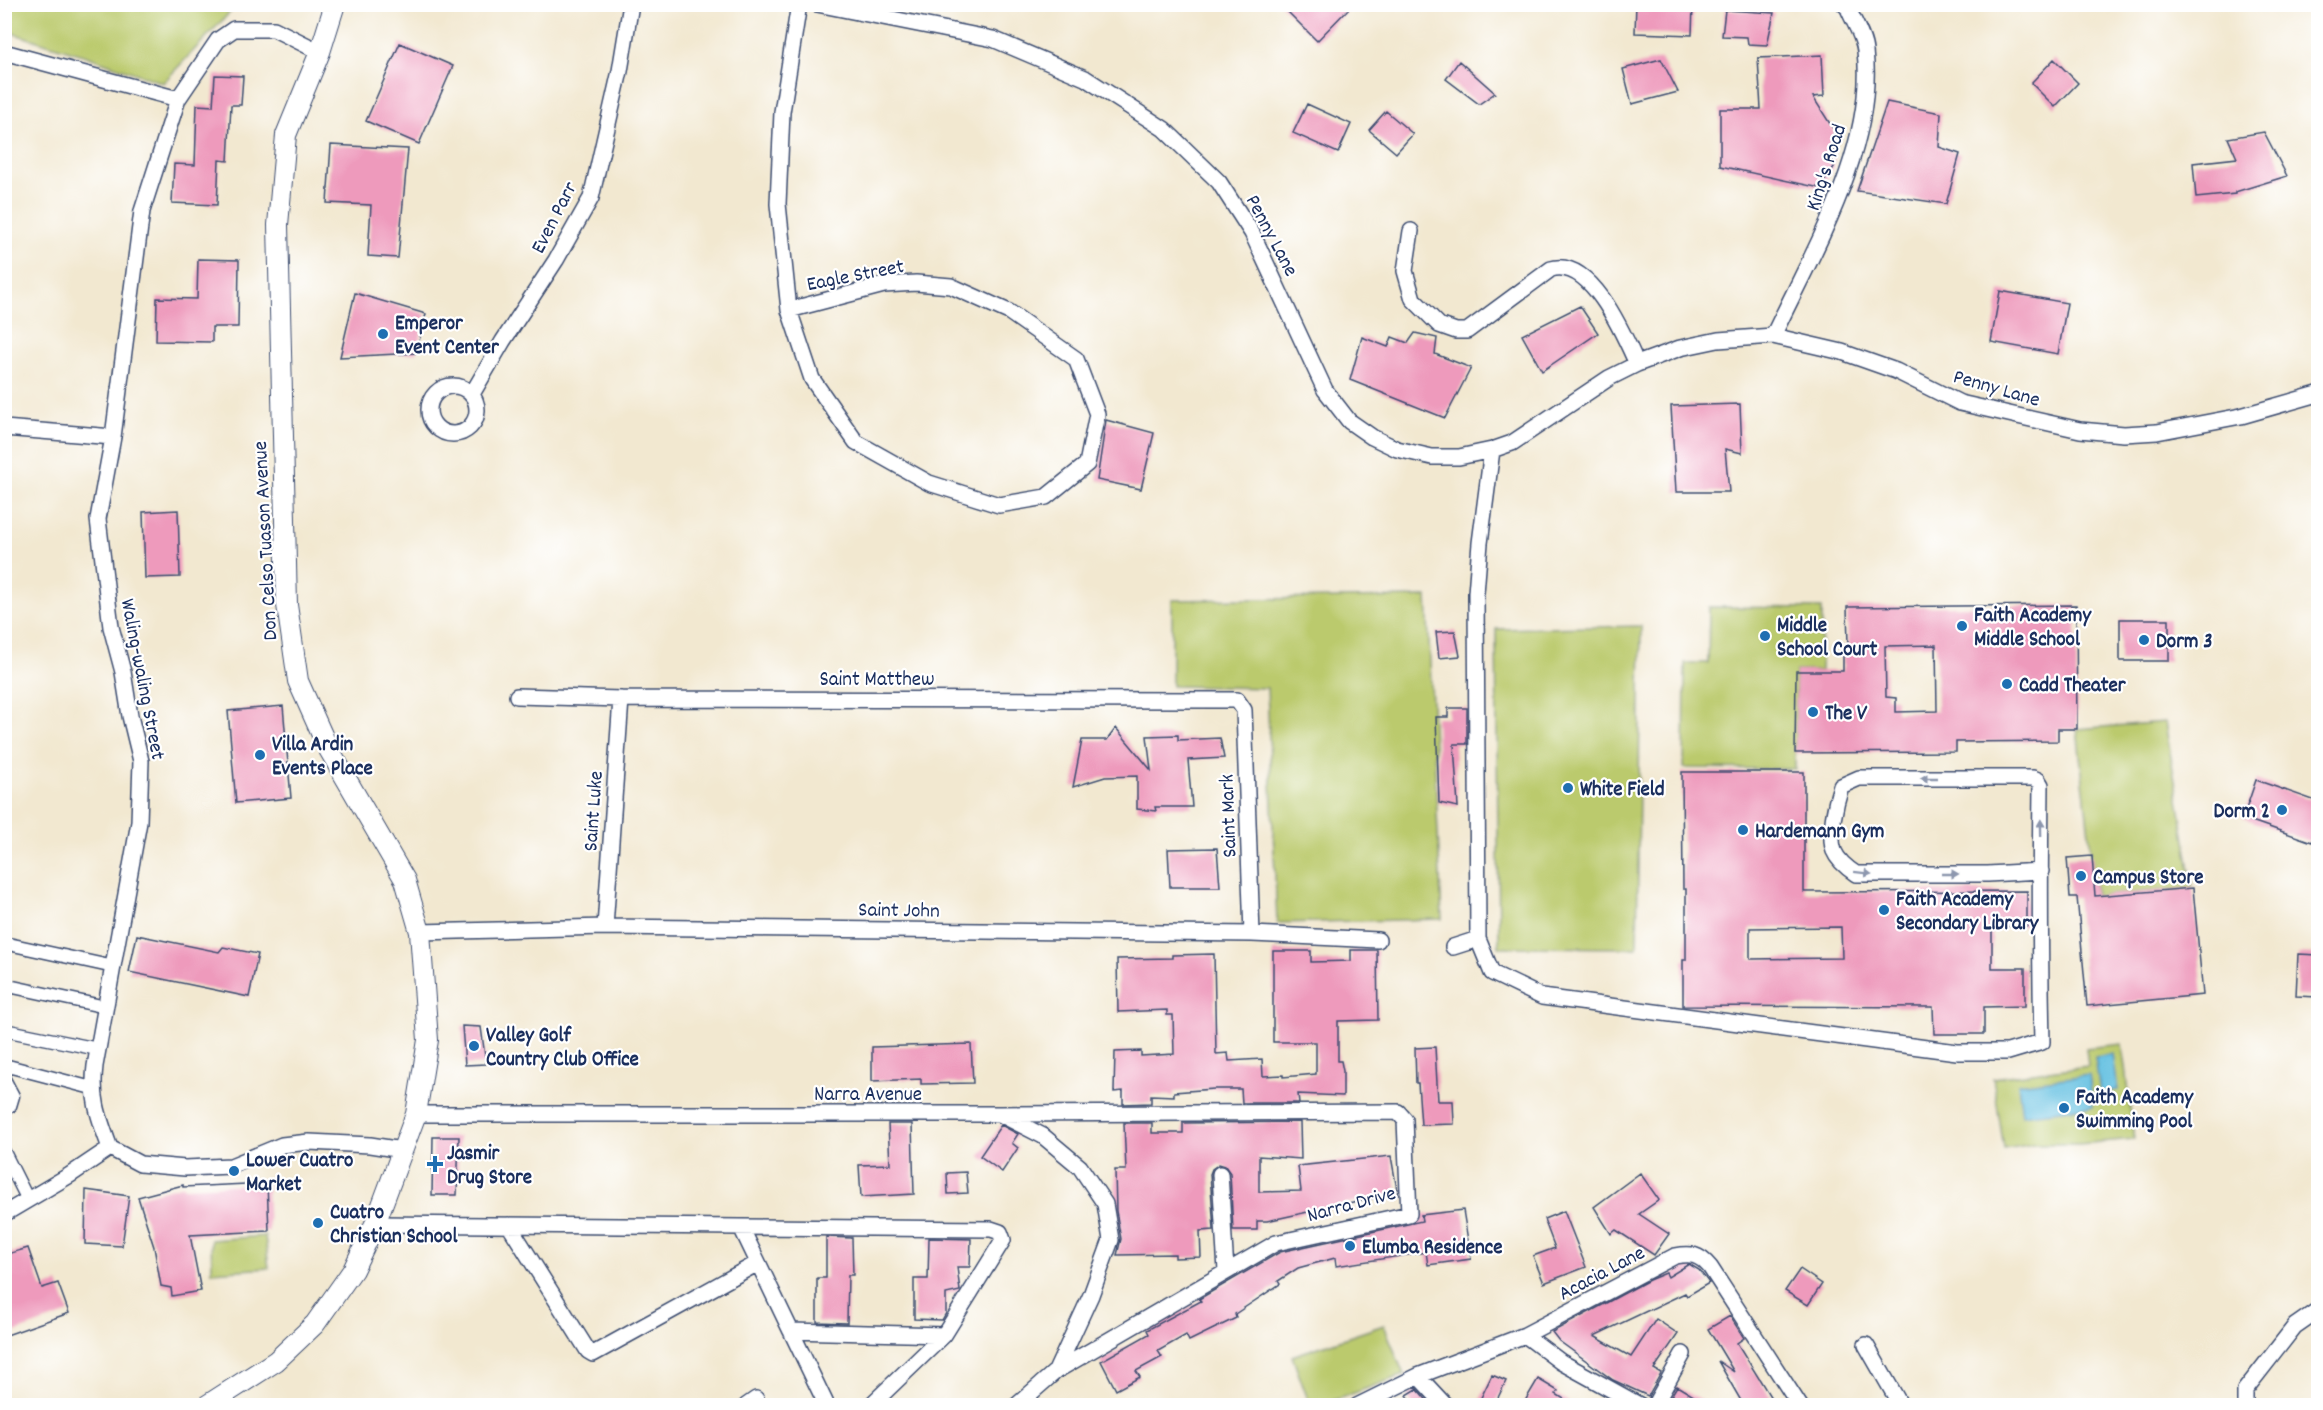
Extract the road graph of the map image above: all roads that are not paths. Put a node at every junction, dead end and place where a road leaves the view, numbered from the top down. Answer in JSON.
{"nodes":[{"id":1,"x":335,"y":4,"type":"edge"},
{"id":2,"x":631,"y":4,"type":"edge"},
{"id":3,"x":800,"y":4,"type":"edge"},
{"id":4,"x":817,"y":4,"type":"edge"},
{"id":5,"x":1844,"y":4,"type":"edge"},
{"id":6,"x":4,"y":52,"type":"edge"},
{"id":7,"x":320,"y":52,"type":"junction"},
{"id":8,"x":178,"y":99,"type":"junction"},
{"id":9,"x":1411,"y":231,"type":"dead end"},
{"id":10,"x":789,"y":310,"type":"junction"},
{"id":11,"x":1773,"y":336,"type":"junction"},
{"id":12,"x":1637,"y":364,"type":"junction"},
{"id":13,"x":472,"y":394,"type":"dead end"},
{"id":14,"x":2319,"y":394,"type":"edge"},
{"id":15,"x":4,"y":428,"type":"edge"},
{"id":16,"x":113,"y":436,"type":"junction"},
{"id":17,"x":1492,"y":450,"type":"junction"},
{"id":18,"x":517,"y":696,"type":"dead end"},
{"id":19,"x":621,"y":699,"type":"junction"},
{"id":20,"x":1237,"y":700,"type":"joint"},
{"id":21,"x":2041,"y":871,"type":"junction"},
{"id":22,"x":605,"y":927,"type":"junction"},
{"id":23,"x":420,"y":932,"type":"junction"},
{"id":24,"x":1252,"y":934,"type":"junction"},
{"id":25,"x":1478,"y":939,"type":"junction"},
{"id":26,"x":1377,"y":940,"type":"dead end"},
{"id":27,"x":4,"y":944,"type":"edge"},
{"id":28,"x":1453,"y":947,"type":"dead end"},
{"id":29,"x":114,"y":967,"type":"junction"},
{"id":30,"x":4,"y":985,"type":"edge"},
{"id":31,"x":106,"y":1007,"type":"junction"},
{"id":32,"x":4,"y":1030,"type":"edge"},
{"id":33,"x":98,"y":1049,"type":"junction"},
{"id":34,"x":4,"y":1065,"type":"edge"},
{"id":35,"x":4,"y":1079,"type":"edge"},
{"id":36,"x":92,"y":1088,"type":"junction"},
{"id":37,"x":4,"y":1108,"type":"edge"},
{"id":38,"x":416,"y":1114,"type":"junction"},
{"id":39,"x":1000,"y":1114,"type":"junction"},
{"id":40,"x":110,"y":1148,"type":"junction"},
{"id":41,"x":402,"y":1150,"type":"junction"},
{"id":42,"x":4,"y":1152,"type":"edge"},
{"id":43,"x":1220,"y":1174,"type":"dead end"},
{"id":44,"x":28,"y":1200,"type":"junction"},
{"id":45,"x":4,"y":1214,"type":"edge"},
{"id":46,"x":375,"y":1224,"type":"junction"},
{"id":47,"x":509,"y":1225,"type":"junction"},
{"id":48,"x":741,"y":1227,"type":"junction"},
{"id":49,"x":758,"y":1263,"type":"junction"},
{"id":50,"x":1226,"y":1270,"type":"junction"},
{"id":51,"x":2319,"y":1310,"type":"edge"},
{"id":52,"x":790,"y":1331,"type":"junction"},
{"id":53,"x":944,"y":1335,"type":"junction"},
{"id":54,"x":1525,"y":1335,"type":"junction"},
{"id":55,"x":1866,"y":1345,"type":"dead end"},
{"id":56,"x":1683,"y":1354,"type":"dead end"},
{"id":57,"x":1056,"y":1371,"type":"junction"},
{"id":58,"x":1418,"y":1376,"type":"junction"},
{"id":59,"x":206,"y":1406,"type":"edge"},
{"id":60,"x":827,"y":1406,"type":"edge"},
{"id":61,"x":870,"y":1406,"type":"edge"},
{"id":62,"x":1016,"y":1406,"type":"edge"},
{"id":63,"x":1358,"y":1406,"type":"edge"},
{"id":64,"x":1446,"y":1406,"type":"edge"},
{"id":65,"x":1641,"y":1406,"type":"edge"},
{"id":66,"x":1654,"y":1406,"type":"edge"},
{"id":67,"x":1800,"y":1406,"type":"edge"},
{"id":68,"x":1902,"y":1406,"type":"edge"},
{"id":69,"x":2245,"y":1406,"type":"edge"}],
"edges":[{"from":1,"to":7,"type":"street","name":"Don Celso Tuason Avenue"},
{"from":2,"to":13,"type":"street","name":"Even Parr"},
{"from":3,"to":10,"type":"street","name":"Eagle Street"},
{"from":4,"to":17,"type":"street","name":"Penny Lane"},
{"from":5,"to":11,"type":"street","name":"King's Road"},
{"from":6,"to":8,"type":"street"},
{"from":7,"to":8,"type":"street","name":"Waling-waling Street"},
{"from":7,"to":23,"type":"street","name":"Don Celso Tuason Avenue"},
{"from":8,"to":16,"type":"street","name":"Waling-waling Street"},
{"from":9,"to":12,"type":"street"},
{"from":10,"to":10,"type":"street","name":"Eagle Street"},
{"from":11,"to":12,"type":"street","name":"Penny Lane"},
{"from":11,"to":14,"type":"street","name":"Penny Lane"},
{"from":12,"to":17,"type":"street","name":"Penny Lane"},
{"from":15,"to":16,"type":"street"},
{"from":16,"to":29,"type":"street","name":"Waling-waling Street"},
{"from":17,"to":25,"type":"street"},
{"from":18,"to":19,"type":"street","name":"Saint Matthew"},
{"from":19,"to":20,"type":"street","name":"Saint Matthew"},
{"from":19,"to":22,"type":"street","name":"Saint Luke"},
{"from":20,"to":24,"type":"street","name":"Saint Mark"},
{"from":21,"to":21,"type":"street","one_way":true},
{"from":21,"to":25,"type":"street"},
{"from":22,"to":23,"type":"street","name":"Saint John"},
{"from":22,"to":24,"type":"street","name":"Saint John"},
{"from":23,"to":38,"type":"street","name":"Don Celso Tuason Avenue"},
{"from":24,"to":26,"type":"street","name":"Saint John"},
{"from":25,"to":28,"type":"street"},
{"from":27,"to":29,"type":"street"},
{"from":29,"to":31,"type":"street","name":"Waling-waling Street"},
{"from":30,"to":31,"type":"street"},
{"from":31,"to":33,"type":"street","name":"Waling-waling Street"},
{"from":32,"to":33,"type":"street"},
{"from":33,"to":36,"type":"street","name":"Waling-waling Street"},
{"from":34,"to":36,"type":"street"},
{"from":35,"to":37,"type":"street"},
{"from":36,"to":40,"type":"street","name":"Waling-waling Street"},
{"from":38,"to":39,"type":"street","name":"Narra Avenue"},
{"from":38,"to":41,"type":"street","name":"Don Celso Tuason Avenue"},
{"from":39,"to":50,"type":"street","name":"Narra Drive"},
{"from":39,"to":57,"type":"street","name":"Narra Avenue"},
{"from":40,"to":41,"type":"street"},
{"from":40,"to":44,"type":"street"},
{"from":41,"to":46,"type":"street","name":"Don Celso Tuason Avenue"},
{"from":42,"to":44,"type":"street"},
{"from":43,"to":50,"type":"street"},
{"from":44,"to":45,"type":"street"},
{"from":46,"to":47,"type":"street"},
{"from":46,"to":59,"type":"street","name":"Don Celso Tuason Avenue"},
{"from":47,"to":48,"type":"street"},
{"from":47,"to":49,"type":"street"},
{"from":48,"to":49,"type":"street"},
{"from":48,"to":53,"type":"street"},
{"from":49,"to":52,"type":"street"},
{"from":50,"to":57,"type":"street","name":"Narra Drive"},
{"from":51,"to":69,"type":"street"},
{"from":52,"to":53,"type":"street"},
{"from":52,"to":60,"type":"street"},
{"from":53,"to":61,"type":"street"},
{"from":54,"to":58,"type":"street","name":"Acacia Lane"},
{"from":54,"to":65,"type":"street"},
{"from":54,"to":67,"type":"street","name":"Acacia Lane"},
{"from":55,"to":68,"type":"street"},
{"from":56,"to":66,"type":"street"},
{"from":57,"to":62,"type":"street"},
{"from":58,"to":63,"type":"street","name":"Acacia Lane"},
{"from":58,"to":64,"type":"street"}]}
